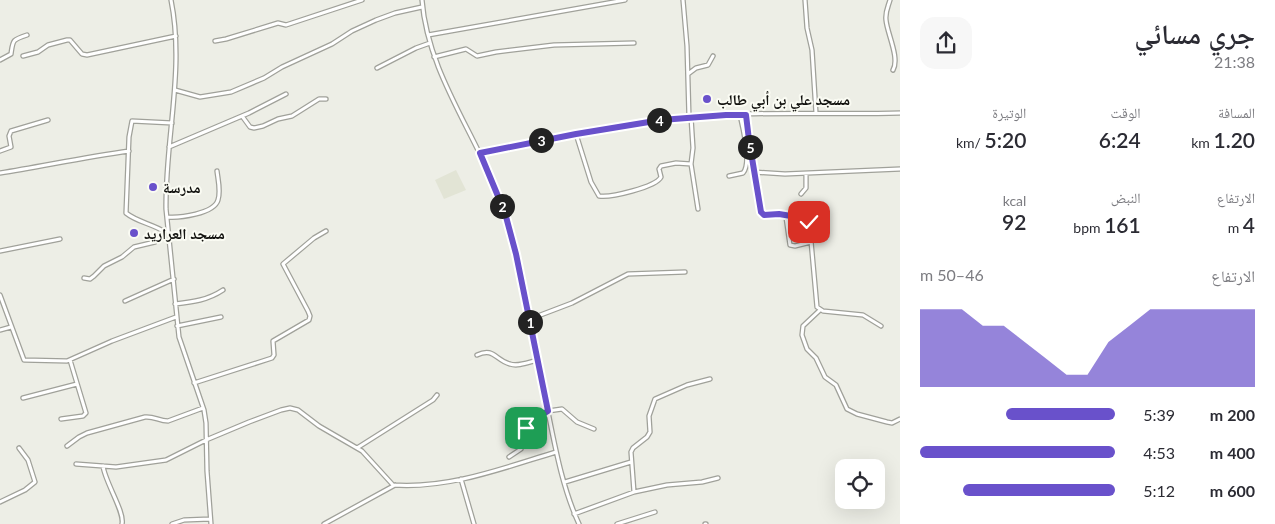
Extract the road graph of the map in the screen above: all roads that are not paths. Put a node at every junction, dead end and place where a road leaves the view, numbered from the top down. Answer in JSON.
{"nodes":[{"id":1,"x":171,"y":0,"type":"edge"},
{"id":2,"x":362,"y":0,"type":"edge"},
{"id":3,"x":422,"y":0,"type":"edge"},
{"id":4,"x":625,"y":0,"type":"edge"},
{"id":5,"x":683,"y":0,"type":"edge"},
{"id":6,"x":805,"y":0,"type":"edge"},
{"id":7,"x":890,"y":0,"type":"edge"},
{"id":8,"x":422,"y":7,"type":"junction"},
{"id":9,"x":26,"y":35,"type":"dead end"},
{"id":10,"x":428,"y":35,"type":"junction"},
{"id":11,"x":176,"y":36,"type":"junction"},
{"id":12,"x":214,"y":41,"type":"dead end"},
{"id":13,"x":430,"y":43,"type":"junction"},
{"id":14,"x":634,"y":43,"type":"dead end"},
{"id":15,"x":23,"y":56,"type":"dead end"},
{"id":16,"x":434,"y":56,"type":"junction"},
{"id":17,"x":713,"y":56,"type":"dead end"},
{"id":18,"x":0,"y":60,"type":"edge"},
{"id":19,"x":376,"y":68,"type":"dead end"},
{"id":20,"x":893,"y":70,"type":"dead end"},
{"id":21,"x":688,"y":75,"type":"junction"},
{"id":22,"x":175,"y":90,"type":"junction"},
{"id":23,"x":286,"y":94,"type":"dead end"},
{"id":24,"x":326,"y":99,"type":"dead end"},
{"id":25,"x":816,"y":113,"type":"junction"},
{"id":26,"x":900,"y":114,"type":"edge"},
{"id":27,"x":746,"y":115,"type":"junction"},
{"id":28,"x":242,"y":116,"type":"junction"},
{"id":29,"x":740,"y":116,"type":"junction"},
{"id":30,"x":690,"y":117,"type":"junction"},
{"id":31,"x":48,"y":120,"type":"dead end"},
{"id":32,"x":172,"y":123,"type":"junction"},
{"id":33,"x":576,"y":134,"type":"junction"},
{"id":34,"x":169,"y":147,"type":"junction"},
{"id":35,"x":0,"y":151,"type":"edge"},
{"id":36,"x":129,"y":151,"type":"junction"},
{"id":37,"x":480,"y":153,"type":"junction"},
{"id":38,"x":691,"y":164,"type":"junction"},
{"id":39,"x":900,"y":169,"type":"edge"},
{"id":40,"x":217,"y":172,"type":"dead end"},
{"id":41,"x":754,"y":172,"type":"junction"},
{"id":42,"x":0,"y":173,"type":"edge"},
{"id":43,"x":806,"y":174,"type":"junction"},
{"id":44,"x":729,"y":176,"type":"dead end"},
{"id":45,"x":801,"y":194,"type":"dead end"},
{"id":46,"x":698,"y":209,"type":"dead end"},
{"id":47,"x":786,"y":216,"type":"junction"},
{"id":48,"x":167,"y":218,"type":"junction"},
{"id":49,"x":809,"y":219,"type":"junction"},
{"id":50,"x":168,"y":227,"type":"junction"},
{"id":51,"x":326,"y":231,"type":"dead end"},
{"id":52,"x":165,"y":232,"type":"junction"},
{"id":53,"x":825,"y":238,"type":"dead end"},
{"id":54,"x":60,"y":239,"type":"dead end"},
{"id":55,"x":811,"y":242,"type":"junction"},
{"id":56,"x":0,"y":251,"type":"edge"},
{"id":57,"x":686,"y":272,"type":"dead end"},
{"id":58,"x":84,"y":278,"type":"dead end"},
{"id":59,"x":174,"y":279,"type":"junction"},
{"id":60,"x":223,"y":290,"type":"dead end"},
{"id":61,"x":0,"y":295,"type":"edge"},
{"id":62,"x":125,"y":301,"type":"dead end"},
{"id":63,"x":175,"y":304,"type":"junction"},
{"id":64,"x":820,"y":310,"type":"junction"},
{"id":65,"x":176,"y":317,"type":"junction"},
{"id":66,"x":222,"y":317,"type":"dead end"},
{"id":67,"x":530,"y":319,"type":"junction"},
{"id":68,"x":177,"y":326,"type":"junction"},
{"id":69,"x":882,"y":326,"type":"dead end"},
{"id":70,"x":11,"y":327,"type":"junction"},
{"id":71,"x":0,"y":330,"type":"edge"},
{"id":72,"x":477,"y":355,"type":"dead end"},
{"id":73,"x":70,"y":360,"type":"junction"},
{"id":74,"x":538,"y":360,"type":"junction"},
{"id":75,"x":710,"y":379,"type":"dead end"},
{"id":76,"x":194,"y":383,"type":"junction"},
{"id":77,"x":76,"y":384,"type":"junction"},
{"id":78,"x":437,"y":395,"type":"dead end"},
{"id":79,"x":23,"y":398,"type":"dead end"},
{"id":80,"x":203,"y":408,"type":"junction"},
{"id":81,"x":548,"y":411,"type":"junction"},
{"id":82,"x":60,"y":419,"type":"dead end"},
{"id":83,"x":900,"y":419,"type":"edge"},
{"id":84,"x":594,"y":429,"type":"dead end"},
{"id":85,"x":206,"y":440,"type":"junction"},
{"id":86,"x":67,"y":446,"type":"dead end"},
{"id":87,"x":19,"y":448,"type":"dead end"},
{"id":88,"x":357,"y":449,"type":"junction"},
{"id":89,"x":556,"y":452,"type":"junction"},
{"id":90,"x":509,"y":456,"type":"dead end"},
{"id":91,"x":632,"y":462,"type":"junction"},
{"id":92,"x":76,"y":464,"type":"dead end"},
{"id":93,"x":102,"y":466,"type":"junction"},
{"id":94,"x":718,"y":478,"type":"dead end"},
{"id":95,"x":461,"y":479,"type":"junction"},
{"id":96,"x":565,"y":482,"type":"junction"},
{"id":97,"x":394,"y":485,"type":"junction"},
{"id":98,"x":634,"y":492,"type":"junction"},
{"id":99,"x":0,"y":502,"type":"edge"},
{"id":100,"x":655,"y":512,"type":"dead end"},
{"id":101,"x":574,"y":514,"type":"junction"},
{"id":102,"x":210,"y":519,"type":"junction"},
{"id":103,"x":122,"y":524,"type":"edge"},
{"id":104,"x":172,"y":524,"type":"edge"},
{"id":105,"x":211,"y":524,"type":"edge"},
{"id":106,"x":324,"y":524,"type":"edge"},
{"id":107,"x":474,"y":524,"type":"edge"},
{"id":108,"x":579,"y":524,"type":"edge"},
{"id":109,"x":617,"y":524,"type":"edge"}],
"edges":[{"from":1,"to":11,"type":"street"},
{"from":2,"to":12,"type":"street"},
{"from":3,"to":8,"type":"street"},
{"from":4,"to":10,"type":"street"},
{"from":5,"to":21,"type":"street"},
{"from":6,"to":25,"type":"street"},
{"from":7,"to":20,"type":"street"},
{"from":8,"to":10,"type":"street"},
{"from":8,"to":22,"type":"street"},
{"from":9,"to":18,"type":"street"},
{"from":10,"to":13,"type":"street"},
{"from":11,"to":15,"type":"street"},
{"from":11,"to":22,"type":"street"},
{"from":13,"to":16,"type":"street"},
{"from":13,"to":19,"type":"street"},
{"from":14,"to":16,"type":"street"},
{"from":16,"to":37,"type":"street"},
{"from":17,"to":21,"type":"street"},
{"from":21,"to":30,"type":"street"},
{"from":22,"to":32,"type":"street"},
{"from":23,"to":28,"type":"street"},
{"from":24,"to":28,"type":"street"},
{"from":25,"to":26,"type":"street"},
{"from":25,"to":27,"type":"street"},
{"from":27,"to":29,"type":"street"},
{"from":27,"to":41,"type":"street"},
{"from":28,"to":34,"type":"street"},
{"from":29,"to":30,"type":"street"},
{"from":29,"to":44,"type":"street"},
{"from":30,"to":33,"type":"street"},
{"from":30,"to":38,"type":"street"},
{"from":31,"to":35,"type":"street"},
{"from":32,"to":34,"type":"street"},
{"from":32,"to":36,"type":"street"},
{"from":33,"to":37,"type":"street"},
{"from":33,"to":38,"type":"street"},
{"from":34,"to":48,"type":"street"},
{"from":36,"to":42,"type":"street"},
{"from":36,"to":52,"type":"street"},
{"from":37,"to":67,"type":"street"},
{"from":38,"to":46,"type":"street"},
{"from":39,"to":43,"type":"street"},
{"from":40,"to":48,"type":"street"},
{"from":41,"to":43,"type":"street"},
{"from":41,"to":47,"type":"street"},
{"from":43,"to":45,"type":"street"},
{"from":47,"to":49,"type":"street"},
{"from":47,"to":55,"type":"street"},
{"from":48,"to":50,"type":"street"},
{"from":49,"to":53,"type":"street"},
{"from":49,"to":55,"type":"street"},
{"from":50,"to":52,"type":"street"},
{"from":50,"to":59,"type":"street"},
{"from":51,"to":76,"type":"street"},
{"from":52,"to":58,"type":"street"},
{"from":54,"to":56,"type":"street"},
{"from":55,"to":64,"type":"street"},
{"from":57,"to":67,"type":"street"},
{"from":59,"to":62,"type":"street"},
{"from":59,"to":63,"type":"street"},
{"from":60,"to":63,"type":"street"},
{"from":61,"to":70,"type":"street"},
{"from":63,"to":65,"type":"street"},
{"from":64,"to":69,"type":"street"},
{"from":64,"to":83,"type":"street"},
{"from":65,"to":68,"type":"street"},
{"from":65,"to":73,"type":"street"},
{"from":66,"to":68,"type":"street"},
{"from":67,"to":74,"type":"street"},
{"from":68,"to":76,"type":"street"},
{"from":70,"to":71,"type":"street"},
{"from":70,"to":73,"type":"street"},
{"from":72,"to":74,"type":"street"},
{"from":73,"to":77,"type":"street"},
{"from":74,"to":81,"type":"street"},
{"from":75,"to":91,"type":"street"},
{"from":76,"to":80,"type":"street"},
{"from":77,"to":79,"type":"street"},
{"from":77,"to":82,"type":"street"},
{"from":78,"to":88,"type":"street"},
{"from":80,"to":85,"type":"street"},
{"from":80,"to":86,"type":"street"},
{"from":81,"to":84,"type":"street"},
{"from":81,"to":89,"type":"street"},
{"from":81,"to":90,"type":"street"},
{"from":85,"to":88,"type":"street"},
{"from":85,"to":93,"type":"street"},
{"from":85,"to":102,"type":"street"},
{"from":87,"to":99,"type":"street"},
{"from":88,"to":97,"type":"street"},
{"from":89,"to":95,"type":"street"},
{"from":89,"to":96,"type":"street"},
{"from":91,"to":96,"type":"street"},
{"from":91,"to":98,"type":"street"},
{"from":92,"to":93,"type":"street"},
{"from":93,"to":103,"type":"street"},
{"from":94,"to":98,"type":"street"},
{"from":95,"to":97,"type":"street"},
{"from":95,"to":107,"type":"street"},
{"from":96,"to":101,"type":"street"},
{"from":97,"to":106,"type":"street"},
{"from":98,"to":101,"type":"street"},
{"from":100,"to":109,"type":"street"},
{"from":101,"to":108,"type":"street"},
{"from":102,"to":104,"type":"street"},
{"from":102,"to":105,"type":"street"}]}
